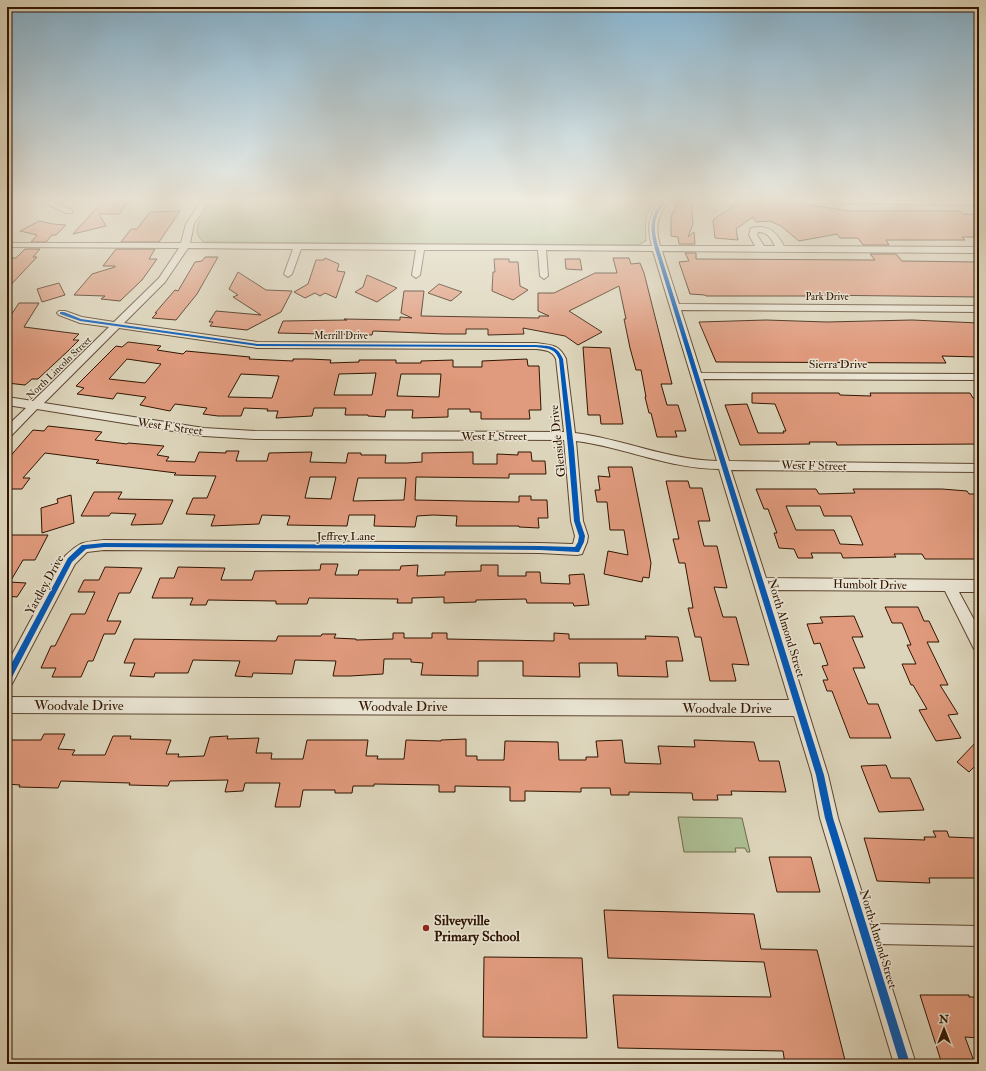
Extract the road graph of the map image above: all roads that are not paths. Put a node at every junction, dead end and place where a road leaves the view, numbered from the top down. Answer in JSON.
{"nodes":[{"id":1,"x":182,"y":251,"type":"edge"},
{"id":2,"x":297,"y":251,"type":"edge"},
{"id":3,"x":420,"y":251,"type":"edge"},
{"id":4,"x":542,"y":251,"type":"edge"},
{"id":5,"x":658,"y":251,"type":"edge"},
{"id":6,"x":288,"y":274,"type":"dead end"},
{"id":7,"x":416,"y":275,"type":"dead end"},
{"id":8,"x":544,"y":276,"type":"dead end"},
{"id":9,"x":675,"y":307,"type":"junction"},
{"id":10,"x":979,"y":309,"type":"edge"},
{"id":11,"x":62,"y":312,"type":"dead end"},
{"id":12,"x":116,"y":326,"type":"junction"},
{"id":13,"x":561,"y":359,"type":"joint"},
{"id":14,"x":696,"y":376,"type":"junction"},
{"id":15,"x":979,"y":377,"type":"edge"},
{"id":16,"x":7,"y":401,"type":"edge"},
{"id":17,"x":35,"y":405,"type":"junction"},
{"id":18,"x":7,"y":433,"type":"edge"},
{"id":19,"x":569,"y":436,"type":"junction"},
{"id":20,"x":724,"y":466,"type":"junction"},
{"id":21,"x":979,"y":468,"type":"edge"},
{"id":22,"x":577,"y":521,"type":"joint"},
{"id":23,"x":84,"y":547,"type":"joint"},
{"id":24,"x":760,"y":584,"type":"junction"},
{"id":25,"x":949,"y":586,"type":"junction"},
{"id":26,"x":979,"y":586,"type":"edge"},
{"id":27,"x":979,"y":644,"type":"edge"},
{"id":28,"x":7,"y":679,"type":"edge"},
{"id":29,"x":7,"y":705,"type":"edge"},
{"id":30,"x":799,"y":708,"type":"junction"},
{"id":31,"x":865,"y":934,"type":"junction"},
{"id":32,"x":979,"y":936,"type":"edge"},
{"id":33,"x":905,"y":1064,"type":"edge"}],
"edges":[{"from":1,"to":12,"type":"street","name":"North Lincoln Street"},
{"from":2,"to":6,"type":"street"},
{"from":3,"to":7,"type":"street"},
{"from":4,"to":8,"type":"street"},
{"from":5,"to":9,"type":"street","name":"North Almond Street"},
{"from":9,"to":10,"type":"street","name":"Park Drive"},
{"from":9,"to":14,"type":"street","name":"North Almond Street"},
{"from":11,"to":12,"type":"street","name":"Merrill Drive"},
{"from":12,"to":13,"type":"street","name":"Merrill Drive"},
{"from":12,"to":17,"type":"street","name":"North Lincoln Street"},
{"from":13,"to":19,"type":"street","name":"Glenside Drive"},
{"from":14,"to":15,"type":"street","name":"Sierra Drive"},
{"from":14,"to":20,"type":"street","name":"North Almond Street"},
{"from":16,"to":17,"type":"street","name":"West F Street"},
{"from":17,"to":18,"type":"street","name":"North Lincoln Street"},
{"from":17,"to":19,"type":"street","name":"West F Street"},
{"from":19,"to":20,"type":"street","name":"West F Street"},
{"from":19,"to":22,"type":"street","name":"Glenside Drive"},
{"from":20,"to":21,"type":"street","name":"West F Street"},
{"from":20,"to":24,"type":"street","name":"North Almond Street"},
{"from":22,"to":23,"type":"street","name":"Jeffrey Lane"},
{"from":23,"to":28,"type":"street","name":"Yardley Drive"},
{"from":24,"to":25,"type":"street","name":"Humbolt Drive"},
{"from":24,"to":30,"type":"street","name":"North Almond Street"},
{"from":25,"to":26,"type":"street","name":"Humbolt Drive"},
{"from":25,"to":27,"type":"street"},
{"from":29,"to":30,"type":"street","name":"Woodvale Drive"},
{"from":30,"to":31,"type":"street","name":"North Almond Street"},
{"from":31,"to":32,"type":"street"},
{"from":31,"to":33,"type":"street","name":"North Almond Street"}]}
